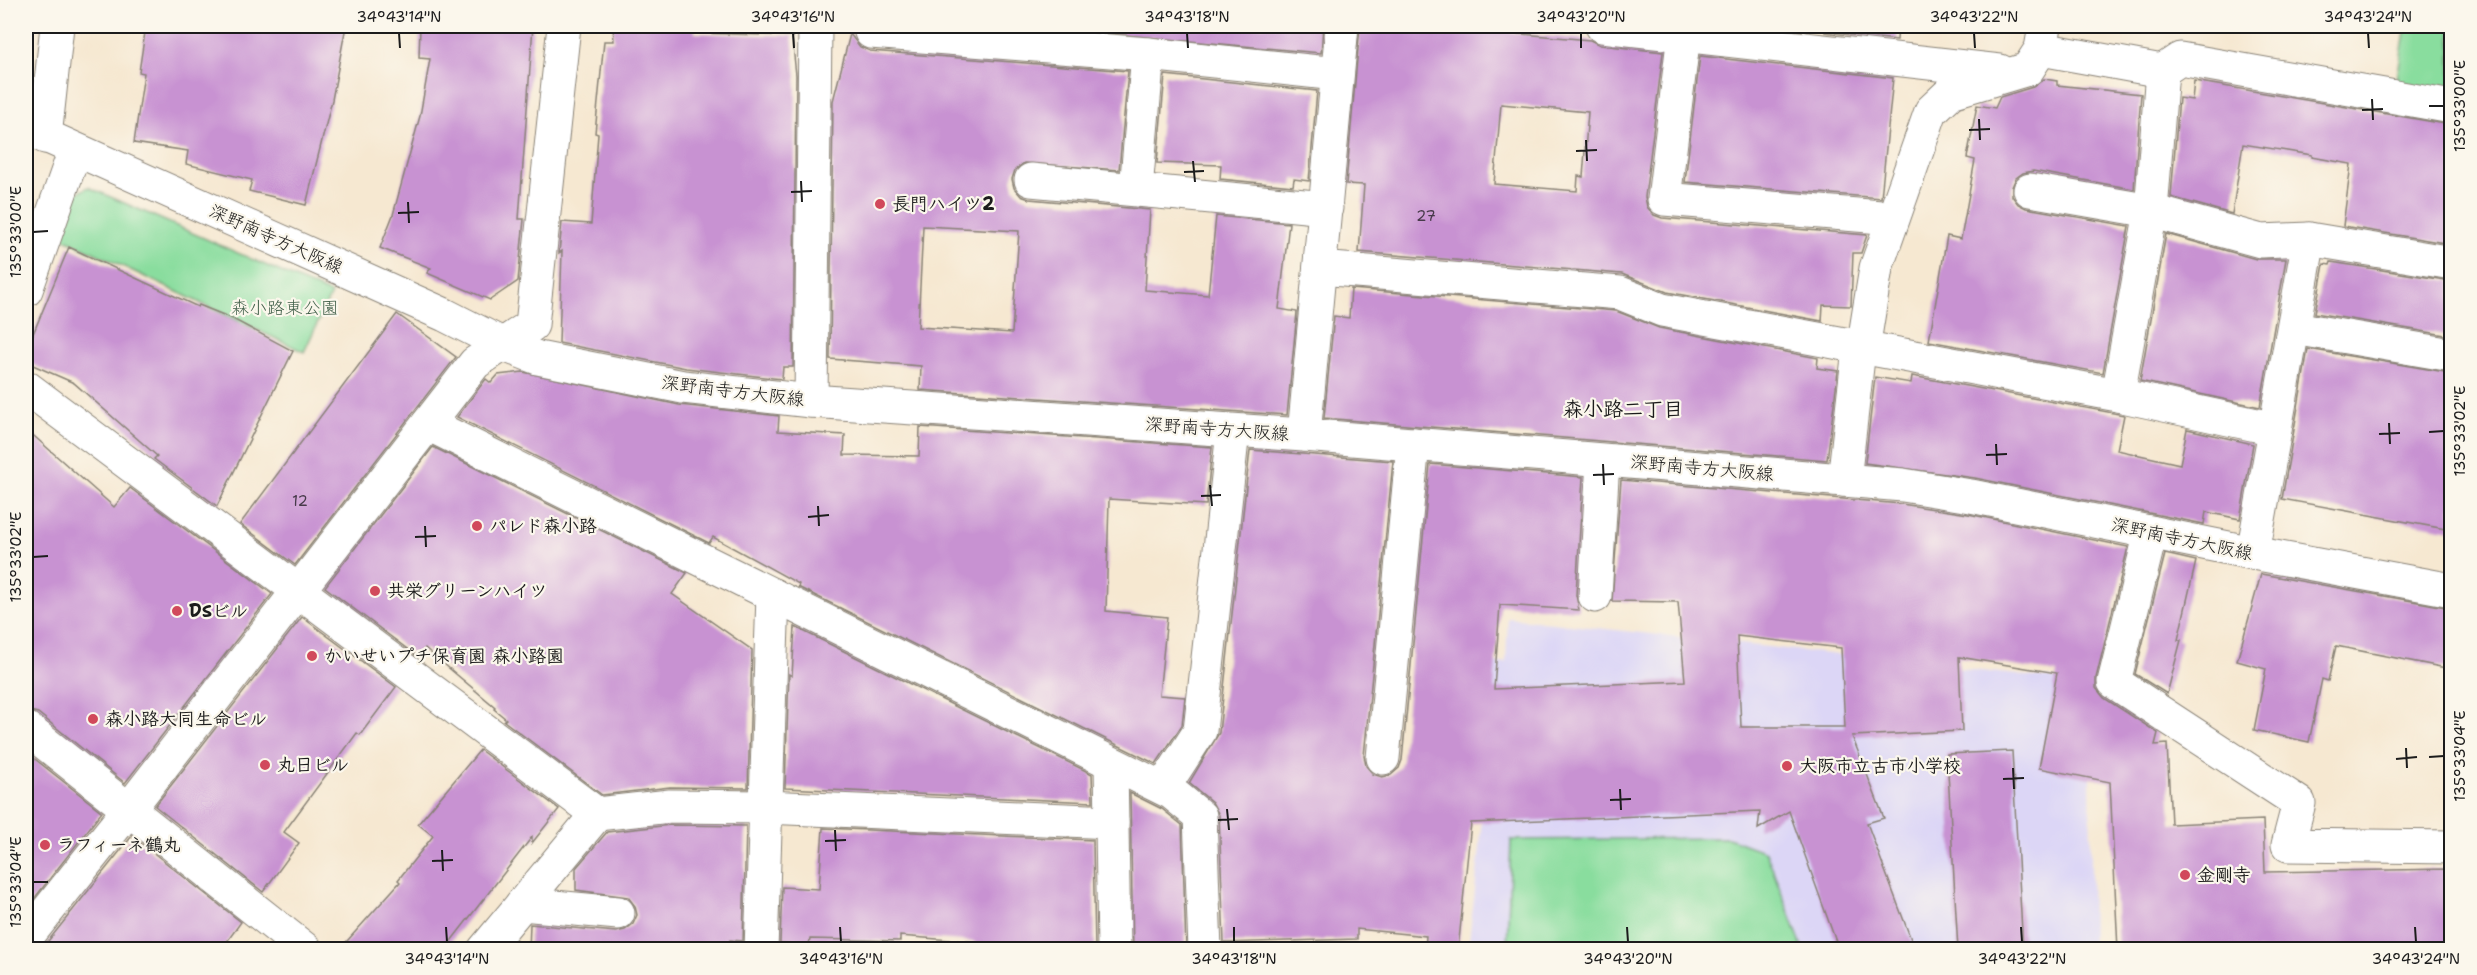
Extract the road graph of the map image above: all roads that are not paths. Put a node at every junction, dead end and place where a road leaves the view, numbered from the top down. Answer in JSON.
{"nodes":[{"id":1,"x":57,"y":26,"type":"edge"},
{"id":2,"x":564,"y":26,"type":"edge"},
{"id":3,"x":815,"y":26,"type":"edge"},
{"id":4,"x":1342,"y":26,"type":"edge"},
{"id":5,"x":1602,"y":26,"type":"edge"},
{"id":6,"x":871,"y":32,"type":"dead end"},
{"id":7,"x":1684,"y":34,"type":"junction"},
{"id":8,"x":1795,"y":36,"type":"edge"},
{"id":9,"x":2043,"y":38,"type":"edge"},
{"id":10,"x":1148,"y":54,"type":"junction"},
{"id":11,"x":2162,"y":71,"type":"junction"},
{"id":12,"x":2016,"y":72,"type":"junction"},
{"id":13,"x":1337,"y":74,"type":"junction"},
{"id":14,"x":2451,"y":107,"type":"edge"},
{"id":15,"x":35,"y":132,"type":"edge"},
{"id":16,"x":75,"y":150,"type":"junction"},
{"id":17,"x":1031,"y":180,"type":"dead end"},
{"id":18,"x":1136,"y":189,"type":"junction"},
{"id":19,"x":2030,"y":190,"type":"dead end"},
{"id":20,"x":1326,"y":207,"type":"junction"},
{"id":21,"x":2151,"y":211,"type":"junction"},
{"id":22,"x":1893,"y":218,"type":"junction"},
{"id":23,"x":2309,"y":239,"type":"junction"},
{"id":24,"x":2451,"y":263,"type":"edge"},
{"id":25,"x":1320,"y":268,"type":"junction"},
{"id":26,"x":26,"y":290,"type":"edge"},
{"id":27,"x":2294,"y":328,"type":"junction"},
{"id":28,"x":504,"y":345,"type":"junction"},
{"id":29,"x":1863,"y":349,"type":"junction"},
{"id":30,"x":2451,"y":355,"type":"edge"},
{"id":31,"x":26,"y":387,"type":"edge"},
{"id":32,"x":2118,"y":396,"type":"junction"},
{"id":33,"x":811,"y":401,"type":"junction"},
{"id":34,"x":428,"y":424,"type":"junction"},
{"id":35,"x":2276,"y":429,"type":"junction"},
{"id":36,"x":1233,"y":431,"type":"junction"},
{"id":37,"x":1304,"y":435,"type":"junction"},
{"id":38,"x":1413,"y":444,"type":"junction"},
{"id":39,"x":1603,"y":460,"type":"junction"},
{"id":40,"x":1844,"y":480,"type":"junction"},
{"id":41,"x":2151,"y":532,"type":"junction"},
{"id":42,"x":2253,"y":554,"type":"junction"},
{"id":43,"x":2451,"y":590,"type":"edge"},
{"id":44,"x":297,"y":592,"type":"junction"},
{"id":45,"x":773,"y":595,"type":"junction"},
{"id":46,"x":1595,"y":596,"type":"dead end"},
{"id":47,"x":26,"y":728,"type":"edge"},
{"id":48,"x":1383,"y":758,"type":"dead end"},
{"id":49,"x":1111,"y":764,"type":"junction"},
{"id":50,"x":1163,"y":788,"type":"junction"},
{"id":51,"x":765,"y":807,"type":"junction"},
{"id":52,"x":129,"y":809,"type":"junction"},
{"id":53,"x":597,"y":814,"type":"junction"},
{"id":54,"x":1112,"y":822,"type":"junction"},
{"id":55,"x":2451,"y":847,"type":"edge"},
{"id":56,"x":522,"y":903,"type":"junction"},
{"id":57,"x":618,"y":912,"type":"dead end"},
{"id":58,"x":26,"y":938,"type":"edge"},
{"id":59,"x":306,"y":950,"type":"edge"},
{"id":60,"x":484,"y":950,"type":"edge"},
{"id":61,"x":761,"y":950,"type":"edge"},
{"id":62,"x":1114,"y":950,"type":"edge"},
{"id":63,"x":1205,"y":950,"type":"edge"}],
"edges":[{"from":1,"to":15,"type":"street"},
{"from":2,"to":28,"type":"street"},
{"from":3,"to":33,"type":"street"},
{"from":4,"to":13,"type":"street"},
{"from":5,"to":7,"type":"street"},
{"from":6,"to":10,"type":"street"},
{"from":7,"to":8,"type":"street"},
{"from":7,"to":22,"type":"street"},
{"from":8,"to":12,"type":"street"},
{"from":9,"to":11,"type":"street"},
{"from":9,"to":12,"type":"street"},
{"from":10,"to":13,"type":"street"},
{"from":10,"to":18,"type":"street"},
{"from":11,"to":14,"type":"street"},
{"from":11,"to":21,"type":"street"},
{"from":12,"to":22,"type":"street"},
{"from":13,"to":20,"type":"street"},
{"from":15,"to":16,"type":"street","name":"深野南寺方大阪線"},
{"from":16,"to":26,"type":"street"},
{"from":16,"to":28,"type":"street","name":"深野南寺方大阪線"},
{"from":17,"to":18,"type":"street"},
{"from":18,"to":20,"type":"street"},
{"from":19,"to":21,"type":"street"},
{"from":20,"to":25,"type":"street"},
{"from":21,"to":23,"type":"street"},
{"from":21,"to":32,"type":"street"},
{"from":22,"to":29,"type":"street"},
{"from":23,"to":24,"type":"street"},
{"from":23,"to":27,"type":"street"},
{"from":25,"to":29,"type":"street"},
{"from":25,"to":37,"type":"street"},
{"from":27,"to":30,"type":"street"},
{"from":27,"to":35,"type":"street"},
{"from":28,"to":33,"type":"street","name":"深野南寺方大阪線"},
{"from":28,"to":34,"type":"street"},
{"from":29,"to":32,"type":"street"},
{"from":29,"to":40,"type":"street"},
{"from":31,"to":44,"type":"street"},
{"from":32,"to":35,"type":"street"},
{"from":33,"to":36,"type":"street","name":"深野南寺方大阪線"},
{"from":34,"to":44,"type":"street"},
{"from":34,"to":45,"type":"street"},
{"from":35,"to":42,"type":"street"},
{"from":36,"to":37,"type":"street","name":"深野南寺方大阪線"},
{"from":36,"to":50,"type":"street"},
{"from":37,"to":38,"type":"street","name":"深野南寺方大阪線"},
{"from":38,"to":39,"type":"street","name":"深野南寺方大阪線"},
{"from":38,"to":48,"type":"street"},
{"from":39,"to":40,"type":"street","name":"深野南寺方大阪線"},
{"from":39,"to":46,"type":"street"},
{"from":40,"to":41,"type":"street","name":"深野南寺方大阪線"},
{"from":41,"to":42,"type":"street","name":"深野南寺方大阪線"},
{"from":41,"to":55,"type":"street"},
{"from":42,"to":43,"type":"street","name":"深野南寺方大阪線"},
{"from":44,"to":52,"type":"street"},
{"from":44,"to":53,"type":"street"},
{"from":45,"to":49,"type":"street"},
{"from":45,"to":51,"type":"street"},
{"from":47,"to":52,"type":"street"},
{"from":49,"to":50,"type":"street"},
{"from":49,"to":54,"type":"street"},
{"from":50,"to":63,"type":"street"},
{"from":51,"to":53,"type":"street"},
{"from":51,"to":54,"type":"street"},
{"from":51,"to":61,"type":"street"},
{"from":52,"to":58,"type":"street"},
{"from":52,"to":59,"type":"street"},
{"from":53,"to":56,"type":"street"},
{"from":54,"to":62,"type":"street"},
{"from":56,"to":57,"type":"street"},
{"from":56,"to":60,"type":"street"}]}
